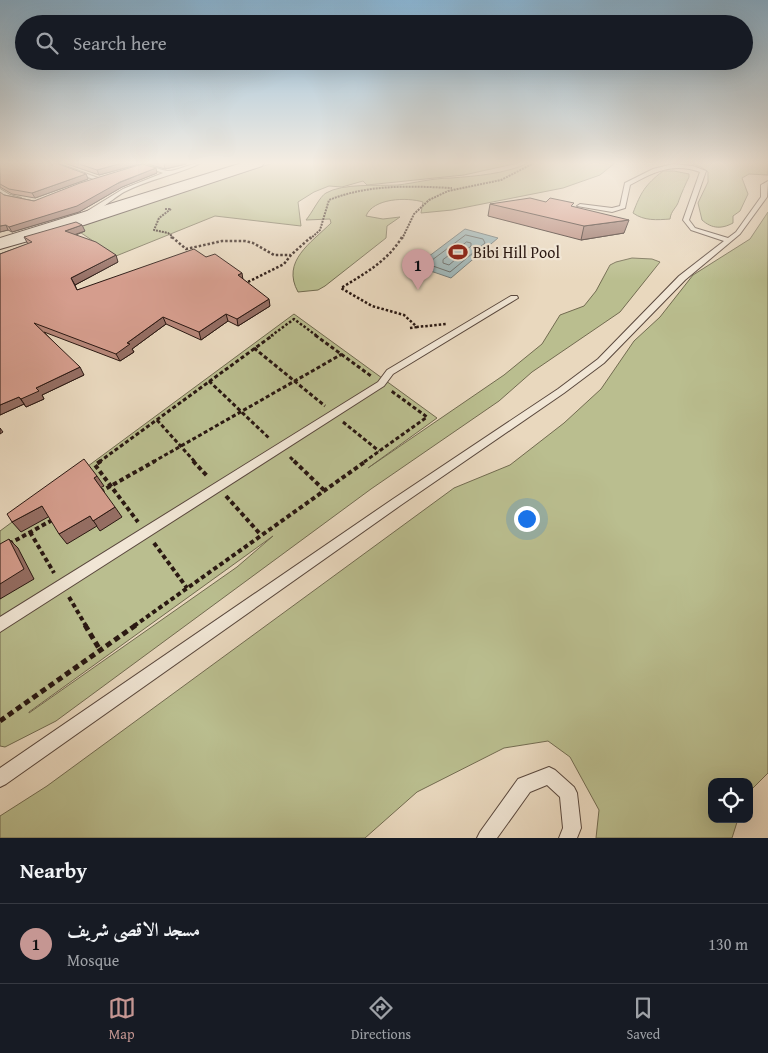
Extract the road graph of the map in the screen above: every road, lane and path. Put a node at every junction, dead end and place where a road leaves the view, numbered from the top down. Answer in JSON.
{"nodes":[{"id":1,"x":106,"y":202,"type":"edge"},
{"id":2,"x":127,"y":202,"type":"edge"},
{"id":3,"x":136,"y":202,"type":"edge"},
{"id":4,"x":328,"y":202,"type":"edge"},
{"id":5,"x":426,"y":202,"type":"edge"},
{"id":6,"x":624,"y":202,"type":"edge"},
{"id":7,"x":691,"y":202,"type":"edge"},
{"id":8,"x":761,"y":202,"type":"edge"},
{"id":9,"x":580,"y":206,"type":"edge"},
{"id":10,"x":158,"y":211,"type":"dead end"},
{"id":11,"x":62,"y":224,"type":"junction"},
{"id":12,"x":728,"y":240,"type":"junction"},
{"id":13,"x":0,"y":243,"type":"edge"},
{"id":14,"x":291,"y":254,"type":"junction"},
{"id":15,"x":242,"y":286,"type":"edge"},
{"id":16,"x":514,"y":298,"type":"dead end"},
{"id":17,"x":477,"y":320,"type":"junction"},
{"id":18,"x":417,"y":327,"type":"junction"},
{"id":19,"x":410,"y":328,"type":"dead end"},
{"id":20,"x":254,"y":348,"type":"junction"},
{"id":21,"x":209,"y":381,"type":"junction"},
{"id":22,"x":294,"y":381,"type":"junction"},
{"id":23,"x":241,"y":412,"type":"junction"},
{"id":24,"x":334,"y":414,"type":"junction"},
{"id":25,"x":427,"y":417,"type":"dead end"},
{"id":26,"x":280,"y":448,"type":"junction"},
{"id":27,"x":379,"y":451,"type":"junction"},
{"id":28,"x":111,"y":486,"type":"junction"},
{"id":29,"x":324,"y":490,"type":"junction"},
{"id":30,"x":95,"y":495,"type":"edge"},
{"id":31,"x":62,"y":514,"type":"edge"},
{"id":32,"x":146,"y":533,"type":"junction"},
{"id":33,"x":8,"y":545,"type":"edge"},
{"id":34,"x":188,"y":588,"type":"junction"},
{"id":35,"x":0,"y":625,"type":"edge"},
{"id":36,"x":0,"y":721,"type":"edge"},
{"id":37,"x":0,"y":778,"type":"edge"},
{"id":38,"x":486,"y":838,"type":"edge"},
{"id":39,"x":568,"y":838,"type":"edge"}],
"edges":[{"from":1,"to":11,"type":"lane"},
{"from":2,"to":11,"type":"main road"},
{"from":3,"to":13,"type":"main road"},
{"from":4,"to":14,"type":"path"},
{"from":5,"to":18,"type":"path"},
{"from":6,"to":9,"type":"lane"},
{"from":7,"to":12,"type":"lane"},
{"from":8,"to":12,"type":"lane"},
{"from":10,"to":14,"type":"path"},
{"from":11,"to":13,"type":"main road"},
{"from":12,"to":37,"type":"lane"},
{"from":14,"to":15,"type":"path"},
{"from":16,"to":17,"type":"lane"},
{"from":17,"to":18,"type":"path"},
{"from":17,"to":24,"type":"lane"},
{"from":18,"to":19,"type":"path"},
{"from":20,"to":21,"type":"path"},
{"from":20,"to":22,"type":"path"},
{"from":20,"to":22,"type":"path"},
{"from":21,"to":23,"type":"path"},
{"from":21,"to":28,"type":"path"},
{"from":22,"to":23,"type":"path"},
{"from":22,"to":24,"type":"path"},
{"from":23,"to":26,"type":"path"},
{"from":23,"to":28,"type":"path"},
{"from":24,"to":26,"type":"lane"},
{"from":24,"to":27,"type":"path"},
{"from":25,"to":27,"type":"path"},
{"from":26,"to":29,"type":"path"},
{"from":26,"to":32,"type":"lane"},
{"from":27,"to":29,"type":"path"},
{"from":28,"to":30,"type":"path"},
{"from":28,"to":32,"type":"path"},
{"from":29,"to":34,"type":"path"},
{"from":31,"to":33,"type":"path"},
{"from":32,"to":34,"type":"path"},
{"from":32,"to":35,"type":"lane"},
{"from":34,"to":36,"type":"path"},
{"from":38,"to":39,"type":"lane"}]}
